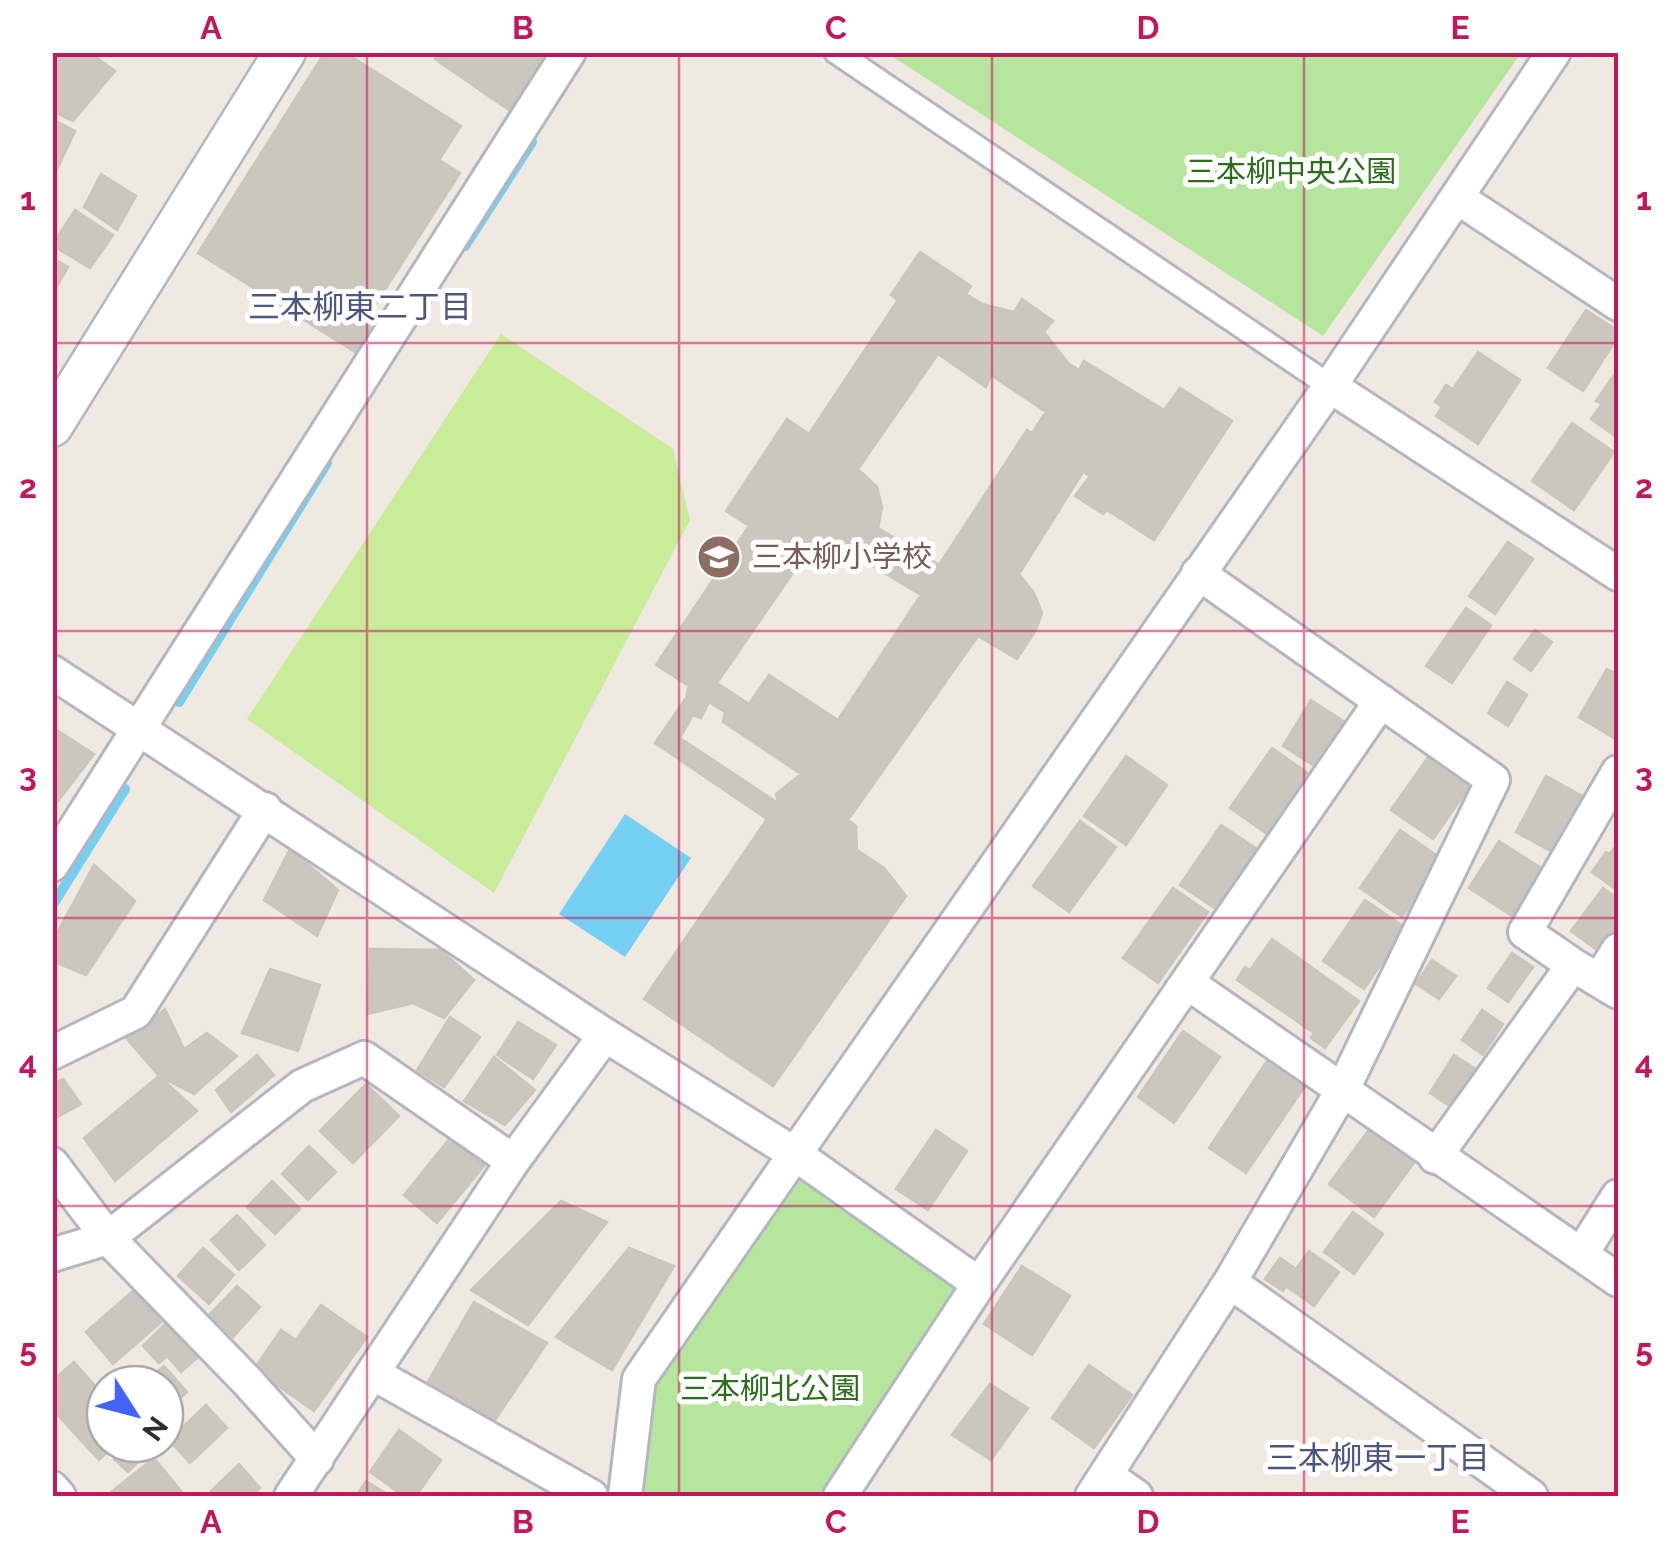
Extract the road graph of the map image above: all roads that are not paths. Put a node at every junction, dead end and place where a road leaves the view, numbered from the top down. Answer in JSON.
{"nodes":[{"id":1,"x":286,"y":52,"type":"edge"},
{"id":2,"x":569,"y":52,"type":"edge"},
{"id":3,"x":836,"y":52,"type":"edge"},
{"id":4,"x":1554,"y":52,"type":"edge"},
{"id":5,"x":1458,"y":198,"type":"junction"},
{"id":6,"x":1618,"y":304,"type":"edge"},
{"id":7,"x":1330,"y":386,"type":"junction"},
{"id":8,"x":52,"y":426,"type":"edge"},
{"id":9,"x":1198,"y":573,"type":"junction"},
{"id":10,"x":1618,"y":574,"type":"edge"},
{"id":11,"x":52,"y":672,"type":"edge"},
{"id":12,"x":1381,"y":701,"type":"junction"},
{"id":13,"x":138,"y":730,"type":"junction"},
{"id":14,"x":1618,"y":772,"type":"edge"},
{"id":15,"x":265,"y":809,"type":"junction"},
{"id":16,"x":52,"y":865,"type":"edge"},
{"id":17,"x":1618,"y":950,"type":"edge"},
{"id":18,"x":1597,"y":979,"type":"edge"},
{"id":19,"x":1189,"y":984,"type":"junction"},
{"id":20,"x":605,"y":1035,"type":"junction"},
{"id":21,"x":52,"y":1053,"type":"edge"},
{"id":22,"x":1344,"y":1089,"type":"junction"},
{"id":23,"x":795,"y":1154,"type":"junction"},
{"id":24,"x":1435,"y":1157,"type":"junction"},
{"id":25,"x":513,"y":1161,"type":"junction"},
{"id":26,"x":52,"y":1164,"type":"edge"},
{"id":27,"x":1618,"y":1196,"type":"edge"},
{"id":28,"x":108,"y":1238,"type":"junction"},
{"id":29,"x":1582,"y":1253,"type":"junction"},
{"id":30,"x":52,"y":1255,"type":"edge"},
{"id":31,"x":1618,"y":1280,"type":"edge"},
{"id":32,"x":1230,"y":1282,"type":"junction"},
{"id":33,"x":979,"y":1284,"type":"junction"},
{"id":34,"x":374,"y":1374,"type":"junction"},
{"id":35,"x":317,"y":1458,"type":"junction"},
{"id":36,"x":1099,"y":1486,"type":"edge"},
{"id":37,"x":52,"y":1488,"type":"edge"},
{"id":38,"x":553,"y":1489,"type":"edge"},
{"id":39,"x":59,"y":1496,"type":"edge"},
{"id":40,"x":291,"y":1496,"type":"edge"},
{"id":41,"x":591,"y":1496,"type":"edge"},
{"id":42,"x":626,"y":1496,"type":"edge"},
{"id":43,"x":840,"y":1496,"type":"edge"},
{"id":44,"x":1136,"y":1496,"type":"edge"},
{"id":45,"x":1531,"y":1496,"type":"edge"}],
"edges":[{"from":1,"to":8,"type":"street"},
{"from":2,"to":13,"type":"street"},
{"from":3,"to":7,"type":"street"},
{"from":4,"to":5,"type":"street"},
{"from":5,"to":6,"type":"street"},
{"from":5,"to":7,"type":"street"},
{"from":7,"to":9,"type":"street"},
{"from":7,"to":10,"type":"street"},
{"from":9,"to":12,"type":"street"},
{"from":9,"to":23,"type":"street"},
{"from":11,"to":13,"type":"street"},
{"from":12,"to":19,"type":"street"},
{"from":12,"to":22,"type":"street"},
{"from":13,"to":15,"type":"street"},
{"from":13,"to":16,"type":"street"},
{"from":14,"to":18,"type":"street"},
{"from":15,"to":20,"type":"street"},
{"from":15,"to":21,"type":"street"},
{"from":17,"to":18,"type":"street"},
{"from":18,"to":24,"type":"street"},
{"from":19,"to":22,"type":"street"},
{"from":19,"to":33,"type":"street"},
{"from":20,"to":23,"type":"street"},
{"from":20,"to":25,"type":"street"},
{"from":22,"to":24,"type":"street"},
{"from":22,"to":32,"type":"street"},
{"from":23,"to":33,"type":"street"},
{"from":23,"to":42,"type":"street"},
{"from":24,"to":29,"type":"street"},
{"from":25,"to":28,"type":"street"},
{"from":25,"to":34,"type":"street"},
{"from":26,"to":28,"type":"street"},
{"from":27,"to":29,"type":"street"},
{"from":28,"to":30,"type":"street"},
{"from":28,"to":35,"type":"street"},
{"from":29,"to":31,"type":"street"},
{"from":32,"to":36,"type":"street"},
{"from":32,"to":45,"type":"street"},
{"from":33,"to":43,"type":"street"},
{"from":34,"to":35,"type":"street"},
{"from":34,"to":38,"type":"street"},
{"from":35,"to":40,"type":"street"},
{"from":36,"to":44,"type":"street"},
{"from":37,"to":39,"type":"street"},
{"from":38,"to":41,"type":"street"}]}
